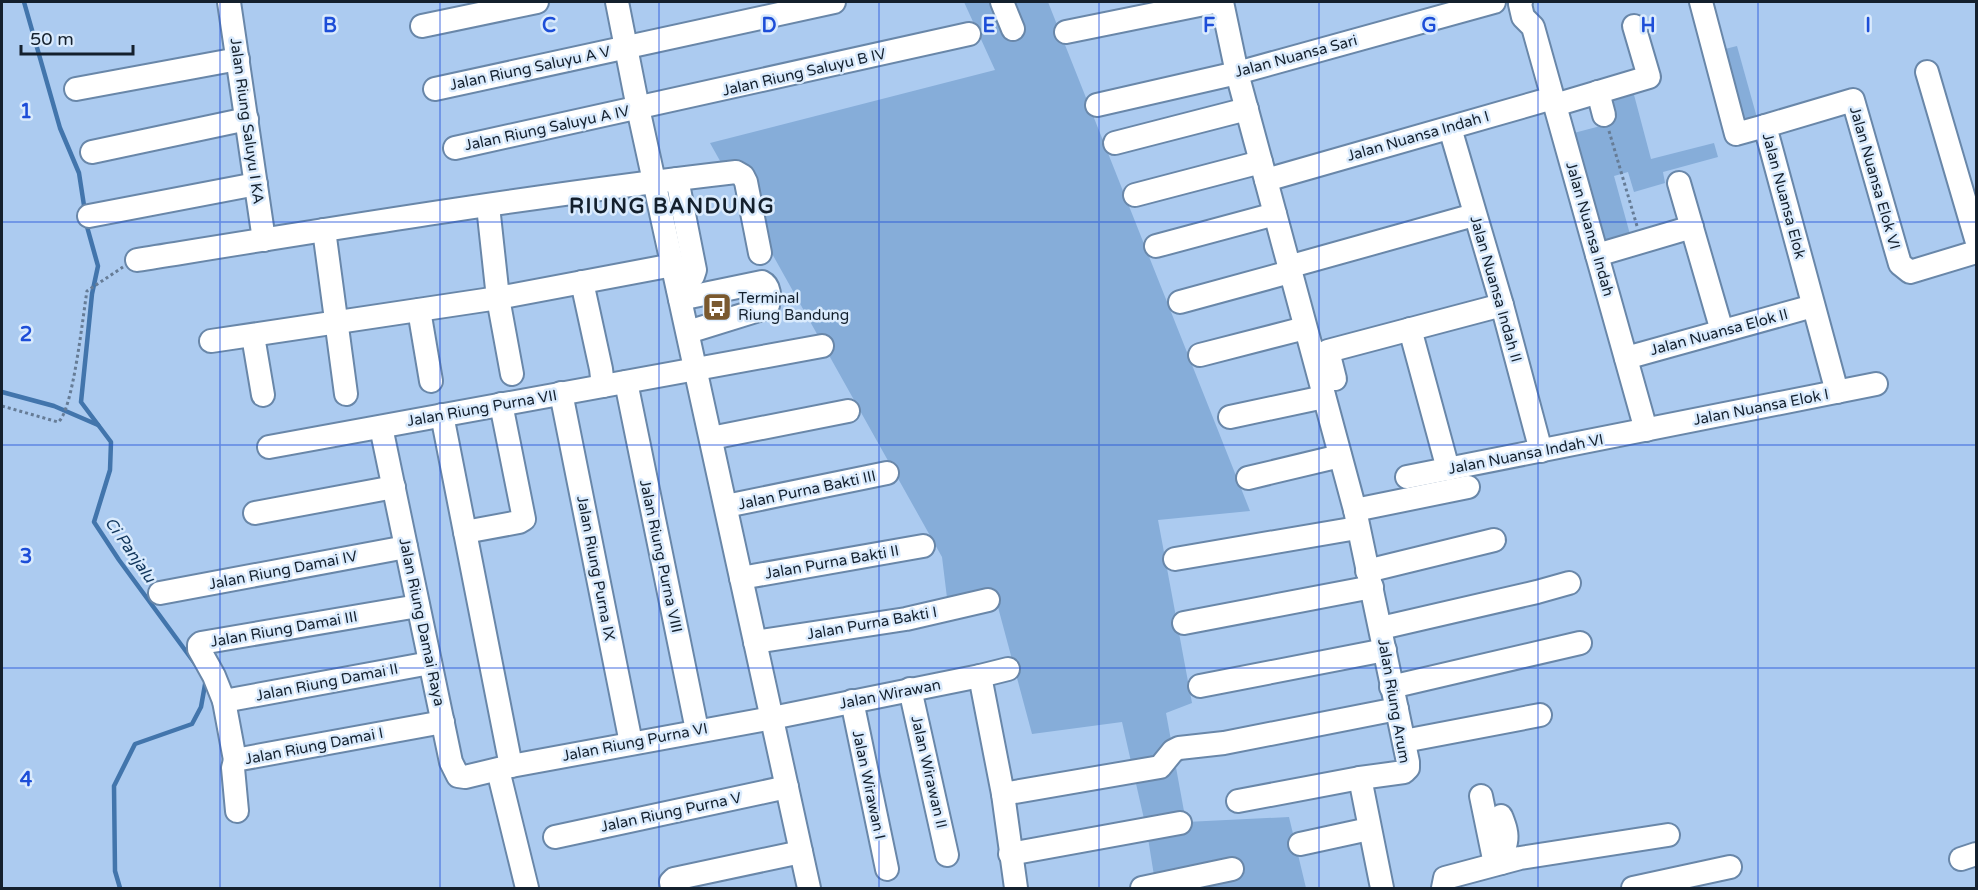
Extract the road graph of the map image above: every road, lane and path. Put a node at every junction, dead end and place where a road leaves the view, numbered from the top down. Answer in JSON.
{"nodes":[{"id":1,"x":229,"y":2,"type":"edge"},
{"id":2,"x":537,"y":2,"type":"edge"},
{"id":3,"x":616,"y":2,"type":"edge"},
{"id":4,"x":834,"y":2,"type":"edge"},
{"id":5,"x":1002,"y":2,"type":"edge"},
{"id":6,"x":1214,"y":2,"type":"edge"},
{"id":7,"x":1221,"y":2,"type":"edge"},
{"id":8,"x":1494,"y":2,"type":"edge"},
{"id":9,"x":1701,"y":2,"type":"edge"},
{"id":10,"x":1529,"y":10,"type":"edge"},
{"id":11,"x":422,"y":26,"type":"dead end"},
{"id":12,"x":1634,"y":26,"type":"dead end"},
{"id":13,"x":1013,"y":29,"type":"dead end"},
{"id":14,"x":1066,"y":32,"type":"dead end"},
{"id":15,"x":969,"y":34,"type":"dead end"},
{"id":16,"x":626,"y":47,"type":"junction"},
{"id":17,"x":238,"y":59,"type":"junction"},
{"id":18,"x":1928,"y":72,"type":"dead end"},
{"id":19,"x":1237,"y":73,"type":"junction"},
{"id":20,"x":76,"y":89,"type":"dead end"},
{"id":21,"x":435,"y":89,"type":"dead end"},
{"id":22,"x":1598,"y":92,"type":"junction"},
{"id":23,"x":1554,"y":102,"type":"junction"},
{"id":24,"x":1097,"y":105,"type":"dead end"},
{"id":25,"x":638,"y":108,"type":"junction"},
{"id":26,"x":1247,"y":110,"type":"junction"},
{"id":27,"x":1604,"y":115,"type":"joint"},
{"id":28,"x":247,"y":119,"type":"junction"},
{"id":29,"x":1765,"y":126,"type":"junction"},
{"id":30,"x":1450,"y":128,"type":"junction"},
{"id":31,"x":1116,"y":143,"type":"dead end"},
{"id":32,"x":455,"y":148,"type":"dead end"},
{"id":33,"x":92,"y":152,"type":"dead end"},
{"id":34,"x":1270,"y":172,"type":"junction"},
{"id":35,"x":677,"y":179,"type":"junction"},
{"id":36,"x":654,"y":182,"type":"junction"},
{"id":37,"x":1679,"y":183,"type":"dead end"},
{"id":38,"x":256,"y":184,"type":"junction"},
{"id":39,"x":1136,"y":195,"type":"dead end"},
{"id":40,"x":488,"y":206,"type":"junction"},
{"id":41,"x":1275,"y":214,"type":"junction"},
{"id":42,"x":1474,"y":215,"type":"junction"},
{"id":43,"x":89,"y":216,"type":"dead end"},
{"id":44,"x":1692,"y":227,"type":"junction"},
{"id":45,"x":324,"y":230,"type":"junction"},
{"id":46,"x":1977,"y":239,"type":"edge"},
{"id":47,"x":264,"y":240,"type":"junction"},
{"id":48,"x":1641,"y":242,"type":"junction"},
{"id":49,"x":1156,"y":246,"type":"dead end"},
{"id":50,"x":1977,"y":252,"type":"edge"},
{"id":51,"x":760,"y":253,"type":"dead end"},
{"id":52,"x":1597,"y":255,"type":"junction"},
{"id":53,"x":137,"y":260,"type":"dead end"},
{"id":54,"x":673,"y":265,"type":"junction"},
{"id":55,"x":1293,"y":269,"type":"junction"},
{"id":56,"x":104,"y":279,"type":"dead end"},
{"id":57,"x":582,"y":282,"type":"junction"},
{"id":58,"x":687,"y":294,"type":"junction"},
{"id":59,"x":498,"y":297,"type":"junction"},
{"id":60,"x":1180,"y":302,"type":"dead end"},
{"id":61,"x":1502,"y":305,"type":"junction"},
{"id":62,"x":1813,"y":306,"type":"junction"},
{"id":63,"x":418,"y":310,"type":"junction"},
{"id":64,"x":336,"y":323,"type":"junction"},
{"id":65,"x":1305,"y":328,"type":"junction"},
{"id":66,"x":698,"y":329,"type":"junction"},
{"id":67,"x":1410,"y":329,"type":"junction"},
{"id":68,"x":1722,"y":331,"type":"junction"},
{"id":69,"x":253,"y":336,"type":"junction"},
{"id":70,"x":212,"y":341,"type":"dead end"},
{"id":71,"x":822,"y":346,"type":"dead end"},
{"id":72,"x":1200,"y":355,"type":"dead end"},
{"id":73,"x":1626,"y":358,"type":"junction"},
{"id":74,"x":696,"y":369,"type":"junction"},
{"id":75,"x":513,"y":374,"type":"dead end"},
{"id":76,"x":602,"y":379,"type":"junction"},
{"id":77,"x":431,"y":381,"type":"dead end"},
{"id":78,"x":626,"y":382,"type":"junction"},
{"id":79,"x":1876,"y":384,"type":"dead end"},
{"id":80,"x":1836,"y":392,"type":"junction"},
{"id":81,"x":561,"y":393,"type":"junction"},
{"id":82,"x":263,"y":394,"type":"dead end"},
{"id":83,"x":346,"y":394,"type":"dead end"},
{"id":84,"x":1324,"y":397,"type":"junction"},
{"id":85,"x":501,"y":404,"type":"junction"},
{"id":86,"x":2,"y":406,"type":"edge"},
{"id":87,"x":848,"y":411,"type":"dead end"},
{"id":88,"x":442,"y":415,"type":"junction"},
{"id":89,"x":1230,"y":417,"type":"dead end"},
{"id":90,"x":381,"y":427,"type":"junction"},
{"id":91,"x":1646,"y":430,"type":"junction"},
{"id":92,"x":711,"y":438,"type":"junction"},
{"id":93,"x":268,"y":447,"type":"dead end"},
{"id":94,"x":1541,"y":451,"type":"junction"},
{"id":95,"x":1340,"y":456,"type":"junction"},
{"id":96,"x":1448,"y":469,"type":"junction"},
{"id":97,"x":887,"y":473,"type":"dead end"},
{"id":98,"x":1407,"y":477,"type":"dead end"},
{"id":99,"x":1248,"y":478,"type":"dead end"},
{"id":100,"x":1361,"y":482,"type":"dead end"},
{"id":101,"x":394,"y":487,"type":"junction"},
{"id":102,"x":1468,"y":487,"type":"dead end"},
{"id":103,"x":726,"y":506,"type":"junction"},
{"id":104,"x":255,"y":513,"type":"dead end"},
{"id":105,"x":1356,"y":519,"type":"junction"},
{"id":106,"x":465,"y":532,"type":"junction"},
{"id":107,"x":1494,"y":540,"type":"dead end"},
{"id":108,"x":923,"y":546,"type":"dead end"},
{"id":109,"x":406,"y":547,"type":"junction"},
{"id":110,"x":1175,"y":558,"type":"dead end"},
{"id":111,"x":741,"y":578,"type":"junction"},
{"id":112,"x":1369,"y":579,"type":"junction"},
{"id":113,"x":1569,"y":583,"type":"dead end"},
{"id":114,"x":160,"y":593,"type":"dead end"},
{"id":115,"x":988,"y":600,"type":"dead end"},
{"id":116,"x":418,"y":606,"type":"junction"},
{"id":117,"x":1184,"y":623,"type":"dead end"},
{"id":118,"x":1383,"y":639,"type":"junction"},
{"id":119,"x":756,"y":642,"type":"junction"},
{"id":120,"x":1580,"y":643,"type":"dead end"},
{"id":121,"x":430,"y":663,"type":"junction"},
{"id":122,"x":1008,"y":669,"type":"dead end"},
{"id":123,"x":980,"y":676,"type":"junction"},
{"id":124,"x":1200,"y":686,"type":"dead end"},
{"id":125,"x":1391,"y":687,"type":"junction"},
{"id":126,"x":910,"y":689,"type":"junction"},
{"id":127,"x":224,"y":701,"type":"junction"},
{"id":128,"x":852,"y":701,"type":"junction"},
{"id":129,"x":1397,"y":709,"type":"junction"},
{"id":130,"x":1540,"y":715,"type":"dead end"},
{"id":131,"x":772,"y":718,"type":"junction"},
{"id":132,"x":443,"y":722,"type":"junction"},
{"id":133,"x":697,"y":730,"type":"junction"},
{"id":134,"x":1404,"y":741,"type":"junction"},
{"id":135,"x":631,"y":743,"type":"junction"},
{"id":136,"x":235,"y":760,"type":"junction"},
{"id":137,"x":505,"y":768,"type":"junction"},
{"id":138,"x":1360,"y":778,"type":"junction"},
{"id":139,"x":787,"y":787,"type":"junction"},
{"id":140,"x":1003,"y":794,"type":"junction"},
{"id":141,"x":1481,"y":796,"type":"dead end"},
{"id":142,"x":1238,"y":801,"type":"dead end"},
{"id":143,"x":237,"y":811,"type":"dead end"},
{"id":144,"x":1501,"y":816,"type":"dead end"},
{"id":145,"x":1180,"y":823,"type":"dead end"},
{"id":146,"x":1369,"y":829,"type":"junction"},
{"id":147,"x":1668,"y":835,"type":"dead end"},
{"id":148,"x":555,"y":837,"type":"dead end"},
{"id":149,"x":1300,"y":844,"type":"dead end"},
{"id":150,"x":801,"y":852,"type":"junction"},
{"id":151,"x":1010,"y":854,"type":"junction"},
{"id":152,"x":947,"y":855,"type":"dead end"},
{"id":153,"x":1498,"y":864,"type":"junction"},
{"id":154,"x":1730,"y":867,"type":"dead end"},
{"id":155,"x":887,"y":869,"type":"dead end"},
{"id":156,"x":1232,"y":869,"type":"dead end"},
{"id":157,"x":527,"y":888,"type":"edge"},
{"id":158,"x":672,"y":888,"type":"edge"},
{"id":159,"x":809,"y":888,"type":"edge"},
{"id":160,"x":1016,"y":888,"type":"edge"},
{"id":161,"x":1142,"y":888,"type":"edge"},
{"id":162,"x":1382,"y":888,"type":"edge"},
{"id":163,"x":1443,"y":888,"type":"edge"},
{"id":164,"x":1633,"y":888,"type":"edge"}],
"edges":[{"from":1,"to":17,"type":"street","name":"Jalan Riung Saluyu I KA"},
{"from":2,"to":11,"type":"street"},
{"from":3,"to":16,"type":"street"},
{"from":4,"to":16,"type":"street","name":"Jalan Riung Saluyu A V"},
{"from":5,"to":13,"type":"street"},
{"from":6,"to":14,"type":"street"},
{"from":7,"to":19,"type":"street","name":"Jalan Riung Arum"},
{"from":8,"to":19,"type":"street","name":"Jalan Nuansa Sari"},
{"from":9,"to":29,"type":"street","name":"Jalan Nuansa Elok"},
{"from":10,"to":23,"type":"street","name":"Jalan Nuansa Indah"},
{"from":12,"to":22,"type":"street","name":"Jalan Nuansa Indah I"},
{"from":15,"to":25,"type":"street","name":"Jalan Riung Saluyu B IV"},
{"from":16,"to":21,"type":"street","name":"Jalan Riung Saluyu A V"},
{"from":16,"to":25,"type":"street"},
{"from":17,"to":20,"type":"street"},
{"from":17,"to":28,"type":"street","name":"Jalan Riung Saluyu I KA"},
{"from":18,"to":46,"type":"street"},
{"from":19,"to":24,"type":"street","name":"Jalan Nuansa Sari"},
{"from":19,"to":26,"type":"street","name":"Jalan Riung Arum"},
{"from":22,"to":23,"type":"street","name":"Jalan Nuansa Indah I"},
{"from":22,"to":27,"type":"street"},
{"from":23,"to":30,"type":"street","name":"Jalan Nuansa Indah I"},
{"from":23,"to":52,"type":"street","name":"Jalan Nuansa Indah"},
{"from":25,"to":32,"type":"street","name":"Jalan Riung Saluyu A IV"},
{"from":25,"to":36,"type":"street"},
{"from":26,"to":31,"type":"street"},
{"from":26,"to":34,"type":"street","name":"Jalan Riung Arum"},
{"from":27,"to":48,"type":"path"},
{"from":28,"to":33,"type":"street"},
{"from":28,"to":38,"type":"street","name":"Jalan Riung Saluyu I KA"},
{"from":29,"to":50,"type":"street","name":"Jalan Nuansa Elok VI"},
{"from":29,"to":62,"type":"street","name":"Jalan Nuansa Elok"},
{"from":30,"to":34,"type":"street","name":"Jalan Nuansa Indah I"},
{"from":30,"to":42,"type":"street","name":"Jalan Nuansa Indah II"},
{"from":34,"to":39,"type":"street","name":"Jalan Nuansa Indah I"},
{"from":34,"to":41,"type":"street","name":"Jalan Riung Arum"},
{"from":35,"to":36,"type":"street"},
{"from":35,"to":51,"type":"street"},
{"from":35,"to":58,"type":"street"},
{"from":36,"to":40,"type":"street"},
{"from":36,"to":54,"type":"street"},
{"from":37,"to":44,"type":"street"},
{"from":38,"to":43,"type":"street"},
{"from":38,"to":47,"type":"street","name":"Jalan Riung Saluyu I KA"},
{"from":40,"to":45,"type":"street"},
{"from":40,"to":59,"type":"street"},
{"from":41,"to":49,"type":"street"},
{"from":41,"to":55,"type":"street","name":"Jalan Riung Arum"},
{"from":42,"to":55,"type":"street"},
{"from":42,"to":61,"type":"street","name":"Jalan Nuansa Indah II"},
{"from":44,"to":48,"type":"street"},
{"from":44,"to":68,"type":"street"},
{"from":45,"to":47,"type":"street"},
{"from":45,"to":64,"type":"street"},
{"from":47,"to":53,"type":"street"},
{"from":48,"to":52,"type":"street"},
{"from":52,"to":73,"type":"street","name":"Jalan Nuansa Indah"},
{"from":54,"to":57,"type":"street"},
{"from":54,"to":58,"type":"street"},
{"from":55,"to":60,"type":"street"},
{"from":55,"to":65,"type":"street","name":"Jalan Riung Arum"},
{"from":56,"to":86,"type":"path"},
{"from":57,"to":59,"type":"street"},
{"from":57,"to":76,"type":"street"},
{"from":58,"to":66,"type":"street"},
{"from":58,"to":66,"type":"street"},
{"from":59,"to":63,"type":"street"},
{"from":59,"to":75,"type":"street"},
{"from":61,"to":67,"type":"street"},
{"from":61,"to":94,"type":"street","name":"Jalan Nuansa Indah II"},
{"from":62,"to":68,"type":"street","name":"Jalan Nuansa Elok II"},
{"from":62,"to":80,"type":"street","name":"Jalan Nuansa Elok"},
{"from":63,"to":64,"type":"street"},
{"from":63,"to":77,"type":"street"},
{"from":64,"to":69,"type":"street"},
{"from":64,"to":83,"type":"street"},
{"from":65,"to":72,"type":"street"},
{"from":65,"to":84,"type":"street","name":"Jalan Riung Arum"},
{"from":66,"to":74,"type":"street"},
{"from":67,"to":96,"type":"street"},
{"from":67,"to":100,"type":"street"},
{"from":68,"to":73,"type":"street","name":"Jalan Nuansa Elok II"},
{"from":69,"to":70,"type":"street"},
{"from":69,"to":82,"type":"street"},
{"from":71,"to":74,"type":"street","name":"Jalan Riung Purna VII"},
{"from":73,"to":91,"type":"street","name":"Jalan Nuansa Indah"},
{"from":74,"to":78,"type":"street","name":"Jalan Riung Purna VII"},
{"from":74,"to":92,"type":"street"},
{"from":76,"to":78,"type":"street","name":"Jalan Riung Purna VII"},
{"from":76,"to":81,"type":"street","name":"Jalan Riung Purna VII"},
{"from":78,"to":133,"type":"street","name":"Jalan Riung Purna VIII"},
{"from":79,"to":80,"type":"street","name":"Jalan Nuansa Elok I"},
{"from":80,"to":91,"type":"street","name":"Jalan Nuansa Elok I"},
{"from":81,"to":85,"type":"street","name":"Jalan Riung Purna VII"},
{"from":81,"to":135,"type":"street","name":"Jalan Riung Purna IX"},
{"from":84,"to":89,"type":"street"},
{"from":84,"to":95,"type":"street","name":"Jalan Riung Arum"},
{"from":85,"to":88,"type":"street","name":"Jalan Riung Purna VII"},
{"from":85,"to":106,"type":"street"},
{"from":87,"to":92,"type":"street"},
{"from":88,"to":90,"type":"street","name":"Jalan Riung Purna VII"},
{"from":88,"to":106,"type":"street"},
{"from":90,"to":93,"type":"street","name":"Jalan Riung Purna VII"},
{"from":90,"to":101,"type":"street","name":"Jalan Riung Damai Raya"},
{"from":91,"to":94,"type":"street","name":"Jalan Nuansa Indah VI"},
{"from":92,"to":103,"type":"street"},
{"from":94,"to":96,"type":"street","name":"Jalan Nuansa Indah VI"},
{"from":95,"to":99,"type":"street"},
{"from":95,"to":105,"type":"street","name":"Jalan Riung Arum"},
{"from":96,"to":98,"type":"street","name":"Jalan Nuansa Indah VI"},
{"from":97,"to":103,"type":"street","name":"Jalan Purna Bakti III"},
{"from":101,"to":104,"type":"street"},
{"from":101,"to":109,"type":"street","name":"Jalan Riung Damai Raya"},
{"from":102,"to":105,"type":"street"},
{"from":103,"to":111,"type":"street"},
{"from":105,"to":110,"type":"street"},
{"from":105,"to":112,"type":"street","name":"Jalan Riung Arum"},
{"from":106,"to":137,"type":"street"},
{"from":107,"to":112,"type":"street"},
{"from":108,"to":111,"type":"street","name":"Jalan Purna Bakti II"},
{"from":109,"to":114,"type":"street","name":"Jalan Riung Damai IV"},
{"from":109,"to":116,"type":"street","name":"Jalan Riung Damai Raya"},
{"from":111,"to":119,"type":"street"},
{"from":112,"to":117,"type":"street"},
{"from":112,"to":118,"type":"street","name":"Jalan Riung Arum"},
{"from":113,"to":118,"type":"street"},
{"from":115,"to":119,"type":"street","name":"Jalan Purna Bakti I"},
{"from":116,"to":121,"type":"street","name":"Jalan Riung Damai Raya"},
{"from":116,"to":127,"type":"street","name":"Jalan Riung Damai III"},
{"from":118,"to":124,"type":"street"},
{"from":118,"to":125,"type":"street","name":"Jalan Riung Arum"},
{"from":119,"to":131,"type":"street"},
{"from":120,"to":125,"type":"street"},
{"from":121,"to":127,"type":"street","name":"Jalan Riung Damai II"},
{"from":121,"to":132,"type":"street","name":"Jalan Riung Damai Raya"},
{"from":122,"to":123,"type":"street","name":"Jalan Wirawan"},
{"from":123,"to":126,"type":"street","name":"Jalan Wirawan"},
{"from":123,"to":140,"type":"street"},
{"from":125,"to":129,"type":"street","name":"Jalan Riung Arum"},
{"from":126,"to":128,"type":"street","name":"Jalan Wirawan"},
{"from":126,"to":152,"type":"street","name":"Jalan Wirawan II"},
{"from":127,"to":136,"type":"street","name":"Jalan Riung Damai III"},
{"from":128,"to":131,"type":"street","name":"Jalan Wirawan"},
{"from":128,"to":155,"type":"street","name":"Jalan Wirawan I"},
{"from":129,"to":134,"type":"street","name":"Jalan Riung Arum"},
{"from":129,"to":140,"type":"street"},
{"from":130,"to":134,"type":"street"},
{"from":131,"to":133,"type":"street","name":"Jalan Riung Purna VI"},
{"from":131,"to":139,"type":"street"},
{"from":132,"to":136,"type":"street","name":"Jalan Riung Damai I"},
{"from":132,"to":137,"type":"street","name":"Jalan Riung Damai Raya"},
{"from":133,"to":135,"type":"street","name":"Jalan Riung Purna VI"},
{"from":134,"to":138,"type":"street","name":"Jalan Riung Arum"},
{"from":135,"to":137,"type":"street","name":"Jalan Riung Purna VI"},
{"from":136,"to":143,"type":"street","name":"Jalan Riung Damai I"},
{"from":137,"to":157,"type":"street"},
{"from":138,"to":142,"type":"street"},
{"from":138,"to":146,"type":"street"},
{"from":139,"to":148,"type":"street","name":"Jalan Riung Purna V"},
{"from":139,"to":150,"type":"street"},
{"from":140,"to":151,"type":"street"},
{"from":141,"to":153,"type":"street"},
{"from":144,"to":153,"type":"street"},
{"from":145,"to":151,"type":"street"},
{"from":146,"to":149,"type":"street"},
{"from":146,"to":162,"type":"street"},
{"from":147,"to":153,"type":"street"},
{"from":150,"to":158,"type":"street"},
{"from":150,"to":159,"type":"street"},
{"from":151,"to":160,"type":"street"},
{"from":153,"to":163,"type":"street"},
{"from":154,"to":164,"type":"street"},
{"from":156,"to":161,"type":"street"}]}
